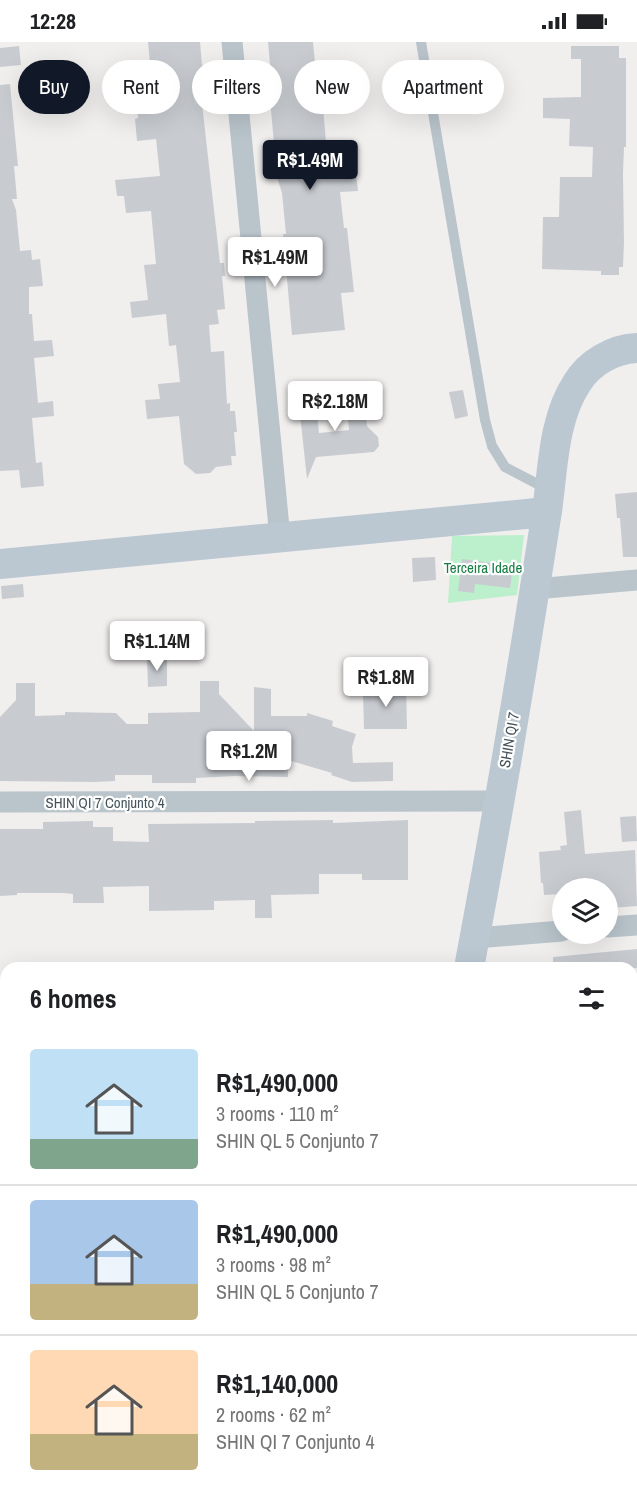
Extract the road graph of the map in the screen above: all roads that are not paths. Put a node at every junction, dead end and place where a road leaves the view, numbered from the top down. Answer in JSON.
{"nodes":[{"id":1,"x":232,"y":42,"type":"edge"},
{"id":2,"x":421,"y":42,"type":"edge"},
{"id":3,"x":637,"y":348,"type":"edge"},
{"id":4,"x":548,"y":501,"type":"junction"},
{"id":5,"x":280,"y":538,"type":"junction"},
{"id":6,"x":0,"y":564,"type":"edge"},
{"id":7,"x":637,"y":580,"type":"edge"},
{"id":8,"x":535,"y":589,"type":"junction"},
{"id":9,"x":498,"y":801,"type":"junction"},
{"id":10,"x":0,"y":802,"type":"edge"},
{"id":11,"x":637,"y":925,"type":"edge"},
{"id":12,"x":618,"y":926,"type":"edge"},
{"id":13,"x":552,"y":932,"type":"edge"},
{"id":14,"x":475,"y":938,"type":"junction"},
{"id":15,"x":470,"y":962,"type":"edge"}],
"edges":[{"from":1,"to":5,"type":"street"},
{"from":2,"to":4,"type":"lane"},
{"from":3,"to":4,"type":"street","name":"SHIN QI 7"},
{"from":4,"to":5,"type":"street"},
{"from":4,"to":8,"type":"street","name":"SHIN QI 7"},
{"from":5,"to":6,"type":"street"},
{"from":7,"to":8,"type":"street"},
{"from":8,"to":9,"type":"street","name":"SHIN QI 7"},
{"from":9,"to":10,"type":"street","name":"SHIN QI 7 Conjunto 4"},
{"from":9,"to":14,"type":"street","name":"SHIN QI 7"},
{"from":11,"to":12,"type":"street"},
{"from":13,"to":14,"type":"street"},
{"from":14,"to":15,"type":"street","name":"SHIN QI 7"}]}
